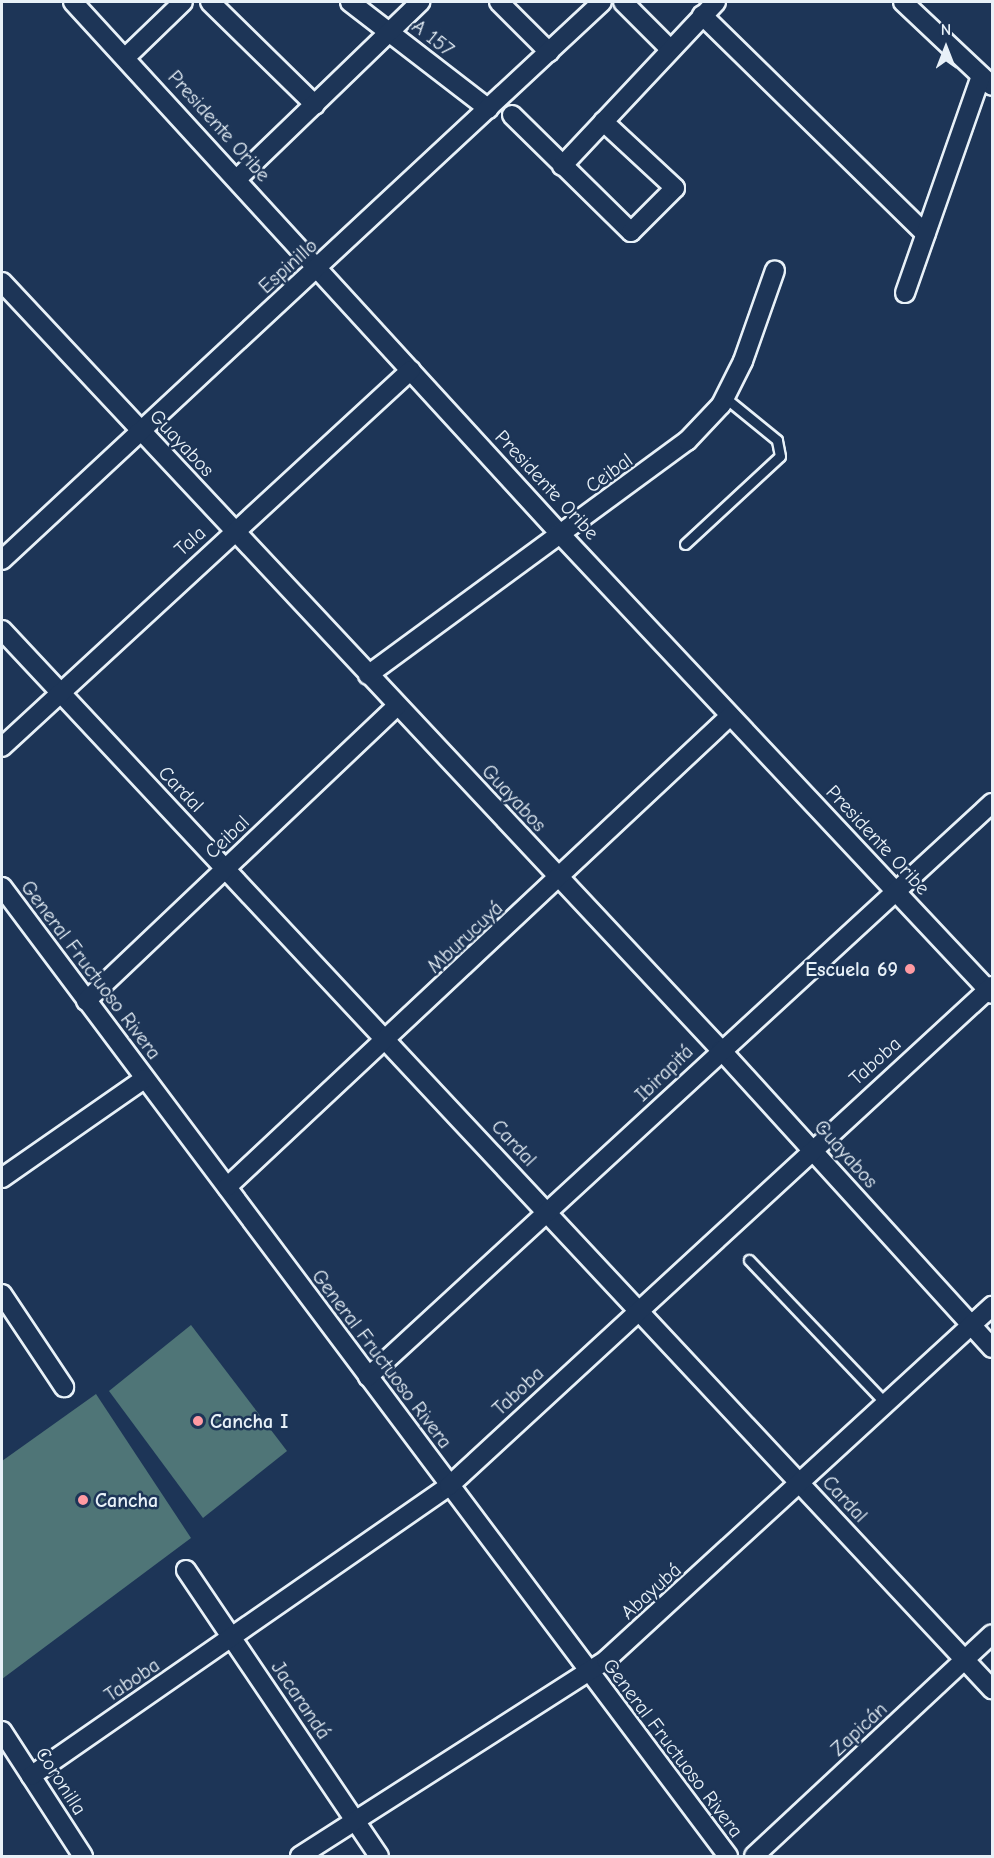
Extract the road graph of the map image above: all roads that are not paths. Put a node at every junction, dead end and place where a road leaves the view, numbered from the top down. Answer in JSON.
{"nodes":[{"id":1,"x":74,"y":2,"type":"edge"},
{"id":2,"x":183,"y":2,"type":"edge"},
{"id":3,"x":210,"y":2,"type":"edge"},
{"id":4,"x":350,"y":2,"type":"edge"},
{"id":5,"x":420,"y":2,"type":"edge"},
{"id":6,"x":499,"y":2,"type":"edge"},
{"id":7,"x":602,"y":2,"type":"edge"},
{"id":8,"x":623,"y":2,"type":"edge"},
{"id":9,"x":716,"y":2,"type":"edge"},
{"id":10,"x":903,"y":2,"type":"edge"},
{"id":11,"x":702,"y":15,"type":"junction"},
{"id":12,"x":389,"y":32,"type":"junction"},
{"id":13,"x":669,"y":48,"type":"junction"},
{"id":14,"x":549,"y":52,"type":"junction"},
{"id":15,"x":126,"y":57,"type":"junction"},
{"id":16,"x":987,"y":81,"type":"edge"},
{"id":17,"x":315,"y":105,"type":"junction"},
{"id":18,"x":489,"y":109,"type":"junction"},
{"id":19,"x":512,"y":115,"type":"dead end"},
{"id":20,"x":603,"y":121,"type":"junction"},
{"id":21,"x":562,"y":166,"type":"junction"},
{"id":22,"x":237,"y":179,"type":"junction"},
{"id":23,"x":926,"y":234,"type":"junction"},
{"id":24,"x":319,"y":269,"type":"junction"},
{"id":25,"x":775,"y":270,"type":"dead end"},
{"id":26,"x":2,"y":282,"type":"edge"},
{"id":27,"x":905,"y":293,"type":"dead end"},
{"id":28,"x":411,"y":370,"type":"junction"},
{"id":29,"x":724,"y":397,"type":"junction"},
{"id":30,"x":139,"y":431,"type":"junction"},
{"id":31,"x":234,"y":531,"type":"junction"},
{"id":32,"x":562,"y":536,"type":"junction"},
{"id":33,"x":685,"y":543,"type":"dead end"},
{"id":34,"x":2,"y":560,"type":"edge"},
{"id":35,"x":2,"y":630,"type":"edge"},
{"id":36,"x":368,"y":675,"type":"junction"},
{"id":37,"x":58,"y":693,"type":"junction"},
{"id":38,"x":397,"y":706,"type":"junction"},
{"id":39,"x":730,"y":716,"type":"junction"},
{"id":40,"x":2,"y":747,"type":"edge"},
{"id":41,"x":993,"y":803,"type":"edge"},
{"id":42,"x":226,"y":869,"type":"junction"},
{"id":43,"x":560,"y":880,"type":"junction"},
{"id":44,"x":895,"y":891,"type":"junction"},
{"id":45,"x":5,"y":898,"type":"edge"},
{"id":46,"x":991,"y":990,"type":"edge"},
{"id":47,"x":86,"y":1001,"type":"junction"},
{"id":48,"x":387,"y":1041,"type":"junction"},
{"id":49,"x":721,"y":1050,"type":"junction"},
{"id":50,"x":144,"y":1079,"type":"junction"},
{"id":51,"x":811,"y":1149,"type":"junction"},
{"id":52,"x":2,"y":1178,"type":"edge"},
{"id":53,"x":227,"y":1187,"type":"junction"},
{"id":54,"x":549,"y":1215,"type":"junction"},
{"id":55,"x":749,"y":1260,"type":"dead end"},
{"id":56,"x":2,"y":1294,"type":"edge"},
{"id":57,"x":993,"y":1306,"type":"edge"},
{"id":58,"x":638,"y":1310,"type":"junction"},
{"id":59,"x":972,"y":1325,"type":"junction"},
{"id":60,"x":993,"y":1348,"type":"edge"},
{"id":61,"x":368,"y":1377,"type":"junction"},
{"id":62,"x":64,"y":1387,"type":"dead end"},
{"id":63,"x":884,"y":1402,"type":"junction"},
{"id":64,"x":798,"y":1481,"type":"junction"},
{"id":65,"x":449,"y":1486,"type":"junction"},
{"id":66,"x":186,"y":1570,"type":"dead end"},
{"id":67,"x":993,"y":1634,"type":"edge"},
{"id":68,"x":233,"y":1638,"type":"junction"},
{"id":69,"x":966,"y":1660,"type":"junction"},
{"id":70,"x":587,"y":1672,"type":"junction"},
{"id":71,"x":993,"y":1689,"type":"edge"},
{"id":72,"x":2,"y":1731,"type":"edge"},
{"id":73,"x":31,"y":1776,"type":"junction"},
{"id":74,"x":355,"y":1822,"type":"junction"},
{"id":75,"x":83,"y":1857,"type":"edge"},
{"id":76,"x":300,"y":1857,"type":"edge"},
{"id":77,"x":379,"y":1857,"type":"edge"},
{"id":78,"x":728,"y":1857,"type":"edge"},
{"id":79,"x":754,"y":1857,"type":"edge"}],
"edges":[{"from":1,"to":15,"type":"street","name":"Presidente Oribe"},
{"from":2,"to":15,"type":"street"},
{"from":3,"to":17,"type":"street"},
{"from":4,"to":12,"type":"street","name":"A 157"},
{"from":5,"to":12,"type":"street"},
{"from":6,"to":14,"type":"street"},
{"from":7,"to":14,"type":"street","name":"Espinillo"},
{"from":8,"to":13,"type":"street"},
{"from":9,"to":11,"type":"street"},
{"from":10,"to":16,"type":"street"},
{"from":11,"to":13,"type":"street"},
{"from":11,"to":23,"type":"street"},
{"from":12,"to":17,"type":"street"},
{"from":12,"to":18,"type":"street","name":"A 157"},
{"from":13,"to":20,"type":"street"},
{"from":14,"to":18,"type":"street","name":"Espinillo"},
{"from":15,"to":22,"type":"street","name":"Presidente Oribe"},
{"from":16,"to":23,"type":"street"},
{"from":17,"to":22,"type":"street"},
{"from":18,"to":24,"type":"street","name":"Espinillo"},
{"from":19,"to":21,"type":"street"},
{"from":20,"to":21,"type":"street"},
{"from":20,"to":21,"type":"street"},
{"from":22,"to":24,"type":"street","name":"Presidente Oribe"},
{"from":23,"to":27,"type":"street"},
{"from":24,"to":28,"type":"street","name":"Presidente Oribe"},
{"from":24,"to":30,"type":"street","name":"Espinillo"},
{"from":25,"to":29,"type":"street","name":"Ceibal"},
{"from":26,"to":30,"type":"street","name":"Guayabos"},
{"from":28,"to":31,"type":"street","name":"Tala"},
{"from":28,"to":32,"type":"street","name":"Presidente Oribe"},
{"from":29,"to":32,"type":"street","name":"Ceibal"},
{"from":29,"to":33,"type":"lane"},
{"from":30,"to":31,"type":"street","name":"Guayabos"},
{"from":30,"to":34,"type":"street","name":"Espinillo"},
{"from":31,"to":36,"type":"street","name":"Guayabos"},
{"from":31,"to":37,"type":"street","name":"Tala"},
{"from":32,"to":36,"type":"street","name":"Ceibal"},
{"from":32,"to":39,"type":"street","name":"Presidente Oribe"},
{"from":35,"to":37,"type":"street","name":"Cardal"},
{"from":36,"to":38,"type":"street","name":"Guayabos"},
{"from":37,"to":40,"type":"street","name":"Tala"},
{"from":37,"to":42,"type":"street","name":"Cardal"},
{"from":38,"to":42,"type":"street","name":"Ceibal"},
{"from":38,"to":43,"type":"street","name":"Guayabos"},
{"from":39,"to":43,"type":"street","name":"Mburucuyá"},
{"from":39,"to":44,"type":"street","name":"Presidente Oribe"},
{"from":41,"to":44,"type":"street","name":"Ibirapitá"},
{"from":42,"to":47,"type":"street","name":"Ceibal"},
{"from":42,"to":48,"type":"street","name":"Cardal"},
{"from":43,"to":48,"type":"street","name":"Mburucuyá"},
{"from":43,"to":49,"type":"street","name":"Guayabos"},
{"from":44,"to":46,"type":"street","name":"Presidente Oribe"},
{"from":44,"to":49,"type":"street","name":"Ibirapitá"},
{"from":45,"to":47,"type":"street","name":"General Fructuoso Rivera"},
{"from":46,"to":51,"type":"street","name":"Taboba"},
{"from":47,"to":50,"type":"street","name":"General Fructuoso Rivera"},
{"from":48,"to":53,"type":"street","name":"Mburucuyá"},
{"from":48,"to":54,"type":"street","name":"Cardal"},
{"from":49,"to":51,"type":"street","name":"Guayabos"},
{"from":49,"to":54,"type":"street","name":"Ibirapitá"},
{"from":50,"to":52,"type":"street"},
{"from":50,"to":53,"type":"street","name":"General Fructuoso Rivera"},
{"from":51,"to":58,"type":"street","name":"Taboba"},
{"from":51,"to":59,"type":"street","name":"Guayabos"},
{"from":53,"to":61,"type":"street","name":"General Fructuoso Rivera"},
{"from":54,"to":58,"type":"street","name":"Cardal"},
{"from":54,"to":61,"type":"street","name":"Ibirapitá"},
{"from":55,"to":63,"type":"lane"},
{"from":56,"to":62,"type":"street"},
{"from":57,"to":59,"type":"street","name":"Abayubá"},
{"from":58,"to":64,"type":"street","name":"Cardal"},
{"from":58,"to":65,"type":"street","name":"Taboba"},
{"from":59,"to":60,"type":"street","name":"Guayabos"},
{"from":59,"to":63,"type":"street","name":"Abayubá"},
{"from":61,"to":65,"type":"street","name":"General Fructuoso Rivera"},
{"from":63,"to":64,"type":"street","name":"Abayubá"},
{"from":64,"to":69,"type":"street","name":"Cardal"},
{"from":64,"to":70,"type":"street","name":"Abayubá"},
{"from":65,"to":68,"type":"street","name":"Taboba"},
{"from":65,"to":70,"type":"street","name":"General Fructuoso Rivera"},
{"from":66,"to":68,"type":"street","name":"Jacarandá"},
{"from":67,"to":69,"type":"street","name":"Zapicán"},
{"from":68,"to":73,"type":"street","name":"Taboba"},
{"from":68,"to":74,"type":"street","name":"Jacarandá"},
{"from":69,"to":71,"type":"street","name":"Cardal"},
{"from":69,"to":79,"type":"street","name":"Zapicán"},
{"from":70,"to":74,"type":"street","name":"Abayubá"},
{"from":70,"to":78,"type":"street","name":"General Fructuoso Rivera"},
{"from":72,"to":73,"type":"street","name":"Coronilla"},
{"from":73,"to":75,"type":"street","name":"Coronilla"},
{"from":74,"to":76,"type":"street","name":"Abayubá"},
{"from":74,"to":77,"type":"street","name":"Jacarandá"}]}
